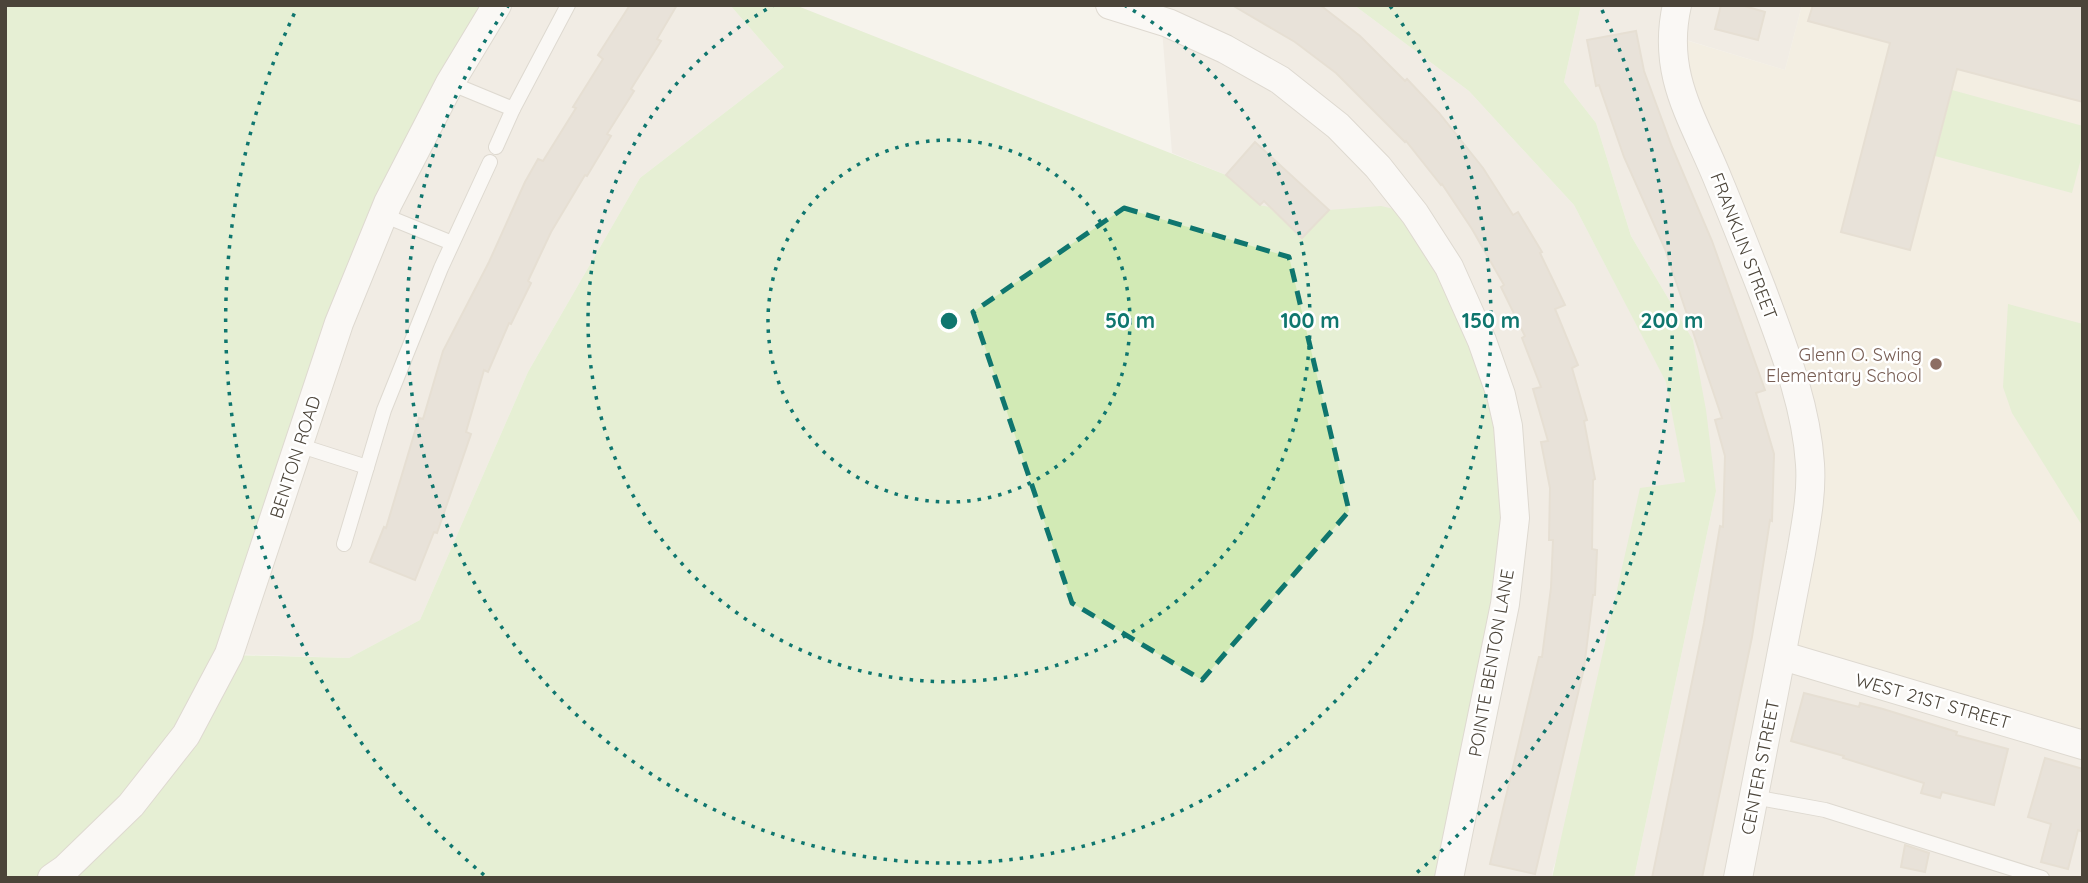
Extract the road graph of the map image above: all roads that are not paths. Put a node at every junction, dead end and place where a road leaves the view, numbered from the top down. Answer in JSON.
{"nodes":[{"id":1,"x":497,"y":5,"type":"edge"},
{"id":2,"x":568,"y":5,"type":"edge"},
{"id":3,"x":1110,"y":5,"type":"edge"},
{"id":4,"x":1677,"y":5,"type":"edge"},
{"id":5,"x":450,"y":83,"type":"junction"},
{"id":6,"x":513,"y":109,"type":"junction"},
{"id":7,"x":496,"y":147,"type":"dead end"},
{"id":8,"x":490,"y":162,"type":"dead end"},
{"id":9,"x":383,"y":215,"type":"junction"},
{"id":10,"x":452,"y":243,"type":"junction"},
{"id":11,"x":298,"y":445,"type":"junction"},
{"id":12,"x":367,"y":467,"type":"junction"},
{"id":13,"x":344,"y":544,"type":"dead end"},
{"id":14,"x":1783,"y":656,"type":"junction"},
{"id":15,"x":2083,"y":745,"type":"edge"},
{"id":16,"x":1754,"y":797,"type":"junction"},
{"id":17,"x":52,"y":878,"type":"edge"},
{"id":18,"x":1449,"y":878,"type":"edge"},
{"id":19,"x":1738,"y":878,"type":"edge"},
{"id":20,"x":2042,"y":878,"type":"edge"}],
"edges":[{"from":1,"to":5,"type":"street","name":"BENTON ROAD"},
{"from":2,"to":6,"type":"lane"},
{"from":3,"to":18,"type":"street","name":"POINTE BENTON LANE"},
{"from":4,"to":14,"type":"street","name":"FRANKLIN STREET"},
{"from":5,"to":6,"type":"lane"},
{"from":5,"to":9,"type":"street","name":"BENTON ROAD"},
{"from":6,"to":7,"type":"lane"},
{"from":8,"to":10,"type":"lane"},
{"from":9,"to":10,"type":"lane"},
{"from":9,"to":11,"type":"street","name":"BENTON ROAD"},
{"from":10,"to":12,"type":"lane"},
{"from":11,"to":12,"type":"lane"},
{"from":11,"to":17,"type":"street","name":"BENTON ROAD"},
{"from":12,"to":13,"type":"lane"},
{"from":14,"to":15,"type":"street","name":"WEST 21ST STREET"},
{"from":14,"to":16,"type":"street","name":"CENTER STREET"},
{"from":16,"to":19,"type":"street","name":"CENTER STREET"},
{"from":16,"to":20,"type":"lane"}]}
